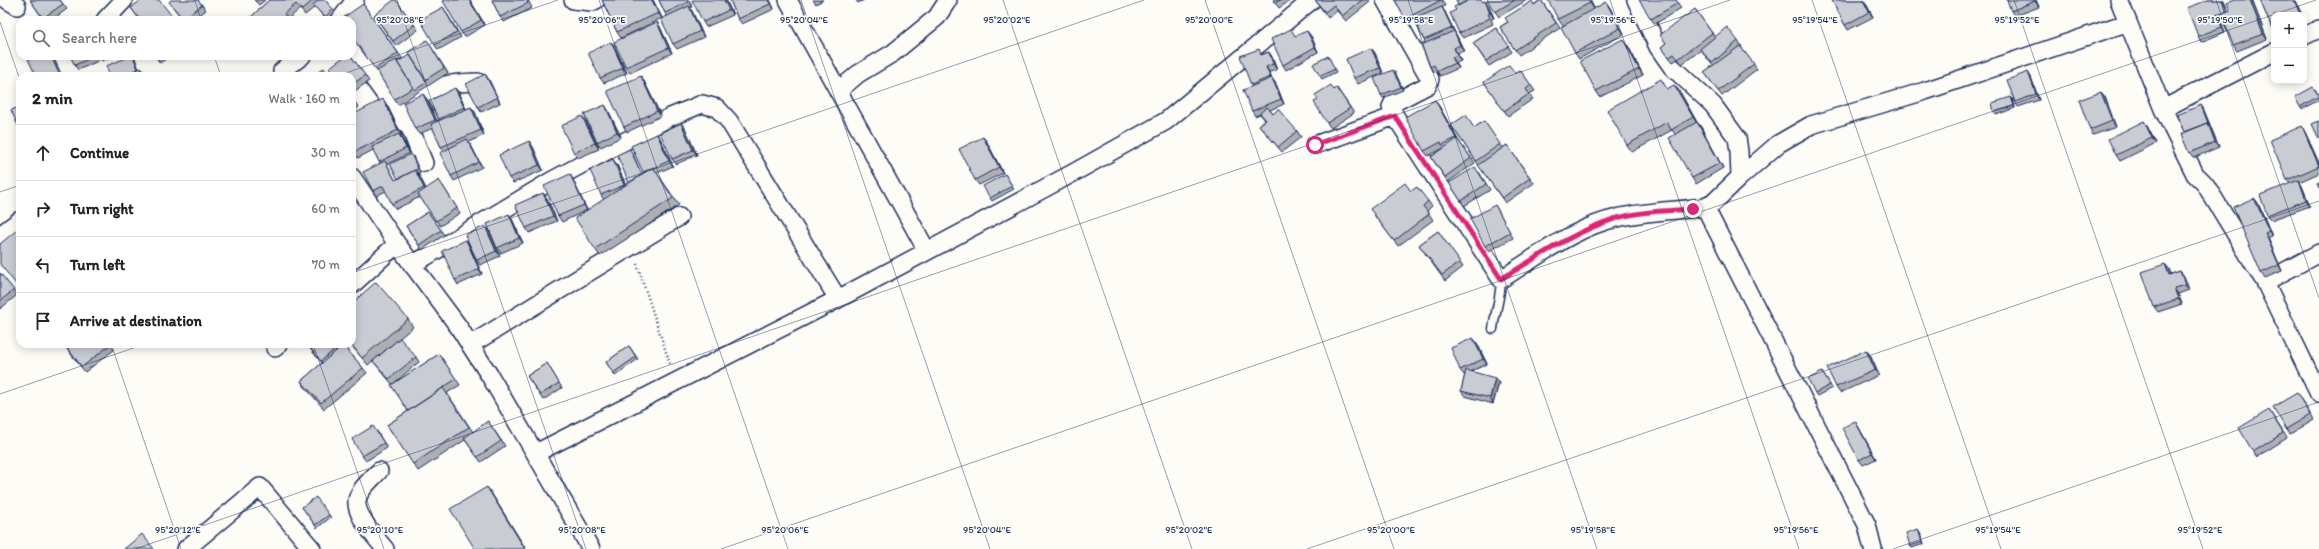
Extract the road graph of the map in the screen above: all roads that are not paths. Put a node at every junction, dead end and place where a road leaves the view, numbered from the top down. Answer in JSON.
{"nodes":[{"id":1,"x":124,"y":0,"type":"edge"},
{"id":2,"x":573,"y":0,"type":"edge"},
{"id":3,"x":596,"y":0,"type":"edge"},
{"id":4,"x":788,"y":0,"type":"edge"},
{"id":5,"x":948,"y":0,"type":"edge"},
{"id":6,"x":1312,"y":0,"type":"edge"},
{"id":7,"x":1385,"y":0,"type":"edge"},
{"id":8,"x":1636,"y":0,"type":"edge"},
{"id":9,"x":2119,"y":0,"type":"edge"},
{"id":10,"x":109,"y":16,"type":"edge"},
{"id":11,"x":2126,"y":22,"type":"junction"},
{"id":12,"x":2319,"y":28,"type":"edge"},
{"id":13,"x":2307,"y":34,"type":"edge"},
{"id":14,"x":356,"y":54,"type":"edge"},
{"id":15,"x":2271,"y":54,"type":"edge"},
{"id":16,"x":297,"y":60,"type":"edge"},
{"id":17,"x":282,"y":72,"type":"edge"},
{"id":18,"x":478,"y":82,"type":"edge"},
{"id":19,"x":838,"y":91,"type":"junction"},
{"id":20,"x":2163,"y":108,"type":"junction"},
{"id":21,"x":399,"y":111,"type":"junction"},
{"id":22,"x":1395,"y":116,"type":"junction"},
{"id":23,"x":1315,"y":145,"type":"dead end"},
{"id":24,"x":424,"y":163,"type":"dead end"},
{"id":25,"x":1740,"y":177,"type":"junction"},
{"id":26,"x":356,"y":183,"type":"edge"},
{"id":27,"x":1705,"y":207,"type":"junction"},
{"id":28,"x":679,"y":217,"type":"dead end"},
{"id":29,"x":16,"y":223,"type":"edge"},
{"id":30,"x":0,"y":235,"type":"edge"},
{"id":31,"x":397,"y":244,"type":"junction"},
{"id":32,"x":927,"y":251,"type":"junction"},
{"id":33,"x":2319,"y":253,"type":"edge"},
{"id":34,"x":412,"y":265,"type":"junction"},
{"id":35,"x":1501,"y":279,"type":"junction"},
{"id":36,"x":356,"y":281,"type":"edge"},
{"id":37,"x":2265,"y":282,"type":"junction"},
{"id":38,"x":838,"y":299,"type":"junction"},
{"id":39,"x":1493,"y":329,"type":"dead end"},
{"id":40,"x":470,"y":344,"type":"junction"},
{"id":41,"x":2319,"y":394,"type":"edge"},
{"id":42,"x":536,"y":453,"type":"junction"},
{"id":43,"x":379,"y":471,"type":"dead end"},
{"id":44,"x":186,"y":549,"type":"edge"},
{"id":45,"x":312,"y":549,"type":"edge"},
{"id":46,"x":385,"y":549,"type":"edge"},
{"id":47,"x":591,"y":549,"type":"edge"},
{"id":48,"x":1873,"y":549,"type":"edge"}],
"edges":[{"from":1,"to":10,"type":"street"},
{"from":2,"to":3,"type":"street"},
{"from":4,"to":19,"type":"street"},
{"from":5,"to":19,"type":"street"},
{"from":6,"to":32,"type":"street"},
{"from":7,"to":22,"type":"street"},
{"from":8,"to":25,"type":"street"},
{"from":9,"to":11,"type":"street"},
{"from":11,"to":20,"type":"street"},
{"from":11,"to":25,"type":"street"},
{"from":12,"to":13,"type":"street"},
{"from":14,"to":21,"type":"street"},
{"from":15,"to":20,"type":"street"},
{"from":16,"to":17,"type":"street"},
{"from":18,"to":21,"type":"street"},
{"from":19,"to":32,"type":"street"},
{"from":20,"to":37,"type":"street"},
{"from":21,"to":24,"type":"street"},
{"from":22,"to":23,"type":"street"},
{"from":22,"to":35,"type":"street"},
{"from":25,"to":27,"type":"street"},
{"from":26,"to":31,"type":"street"},
{"from":27,"to":35,"type":"street"},
{"from":27,"to":48,"type":"street"},
{"from":28,"to":40,"type":"street"},
{"from":29,"to":30,"type":"street"},
{"from":31,"to":34,"type":"street"},
{"from":31,"to":36,"type":"street"},
{"from":32,"to":38,"type":"street"},
{"from":33,"to":37,"type":"street"},
{"from":34,"to":38,"type":"street"},
{"from":34,"to":40,"type":"street"},
{"from":35,"to":39,"type":"lane"},
{"from":37,"to":41,"type":"street"},
{"from":38,"to":42,"type":"street"},
{"from":40,"to":42,"type":"street"},
{"from":42,"to":47,"type":"street"},
{"from":43,"to":46,"type":"street"},
{"from":44,"to":45,"type":"street"}]}
